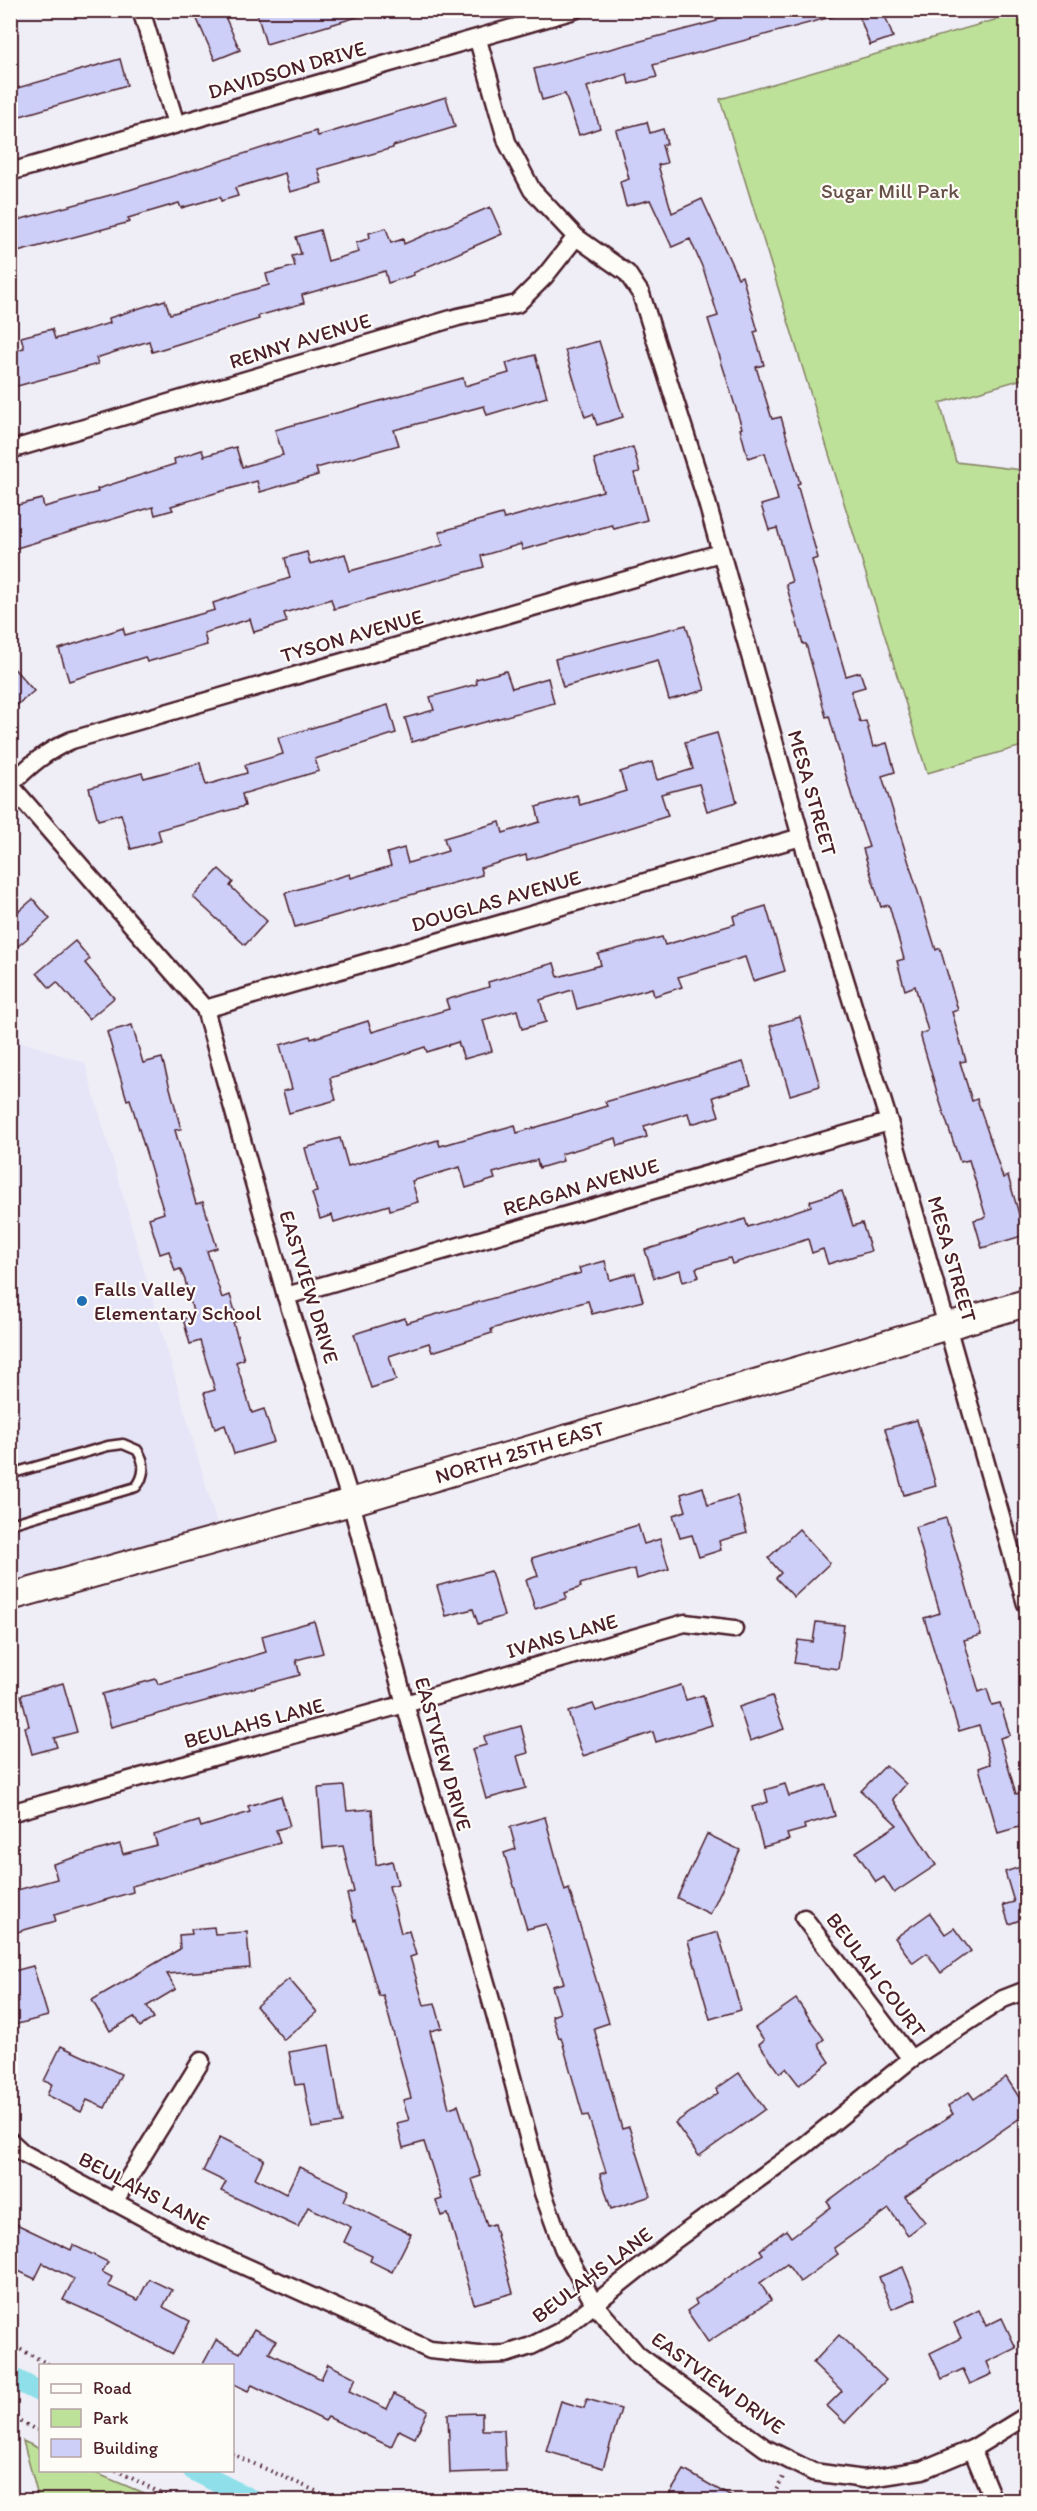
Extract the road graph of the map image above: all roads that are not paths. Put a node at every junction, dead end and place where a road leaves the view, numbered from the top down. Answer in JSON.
{"nodes":[{"id":1,"x":141,"y":10,"type":"edge"},
{"id":2,"x":575,"y":10,"type":"edge"},
{"id":3,"x":478,"y":40,"type":"junction"},
{"id":4,"x":176,"y":124,"type":"junction"},
{"id":5,"x":10,"y":172,"type":"edge"},
{"id":6,"x":576,"y":237,"type":"junction"},
{"id":7,"x":10,"y":450,"type":"edge"},
{"id":8,"x":720,"y":553,"type":"junction"},
{"id":9,"x":10,"y":785,"type":"edge"},
{"id":10,"x":801,"y":837,"type":"junction"},
{"id":11,"x":205,"y":1009,"type":"junction"},
{"id":12,"x":889,"y":1122,"type":"junction"},
{"id":13,"x":286,"y":1296,"type":"junction"},
{"id":14,"x":1026,"y":1303,"type":"edge"},
{"id":15,"x":948,"y":1326,"type":"junction"},
{"id":16,"x":10,"y":1474,"type":"edge"},
{"id":17,"x":351,"y":1502,"type":"junction"},
{"id":18,"x":10,"y":1524,"type":"edge"},
{"id":19,"x":10,"y":1598,"type":"edge"},
{"id":20,"x":1026,"y":1604,"type":"edge"},
{"id":21,"x":734,"y":1629,"type":"dead end"},
{"id":22,"x":405,"y":1704,"type":"junction"},
{"id":23,"x":10,"y":1813,"type":"edge"},
{"id":24,"x":804,"y":1918,"type":"dead end"},
{"id":25,"x":1026,"y":1990,"type":"edge"},
{"id":26,"x":911,"y":2059,"type":"junction"},
{"id":27,"x":201,"y":2061,"type":"dead end"},
{"id":28,"x":10,"y":2141,"type":"edge"},
{"id":29,"x":114,"y":2202,"type":"junction"},
{"id":30,"x":595,"y":2305,"type":"junction"},
{"id":31,"x":1026,"y":2416,"type":"edge"},
{"id":32,"x":972,"y":2449,"type":"junction"},
{"id":33,"x":993,"y":2500,"type":"edge"}],
"edges":[{"from":1,"to":4,"type":"street"},
{"from":2,"to":3,"type":"street","name":"DAVIDSON DRIVE"},
{"from":3,"to":4,"type":"street","name":"DAVIDSON DRIVE"},
{"from":3,"to":6,"type":"street","name":"MESA STREET"},
{"from":4,"to":5,"type":"street","name":"DAVIDSON DRIVE"},
{"from":6,"to":7,"type":"street","name":"RENNY AVENUE"},
{"from":6,"to":8,"type":"street","name":"MESA STREET"},
{"from":8,"to":9,"type":"street","name":"TYSON AVENUE"},
{"from":8,"to":10,"type":"street","name":"MESA STREET"},
{"from":9,"to":11,"type":"street","name":"EASTVIEW DRIVE"},
{"from":10,"to":11,"type":"street","name":"DOUGLAS AVENUE"},
{"from":10,"to":12,"type":"street","name":"MESA STREET"},
{"from":11,"to":13,"type":"street","name":"EASTVIEW DRIVE"},
{"from":12,"to":13,"type":"street","name":"REAGAN AVENUE"},
{"from":12,"to":15,"type":"street","name":"MESA STREET"},
{"from":13,"to":17,"type":"street","name":"EASTVIEW DRIVE"},
{"from":14,"to":15,"type":"main road","name":"NORTH 25TH EAST"},
{"from":15,"to":17,"type":"main road","name":"NORTH 25TH EAST"},
{"from":15,"to":20,"type":"street","name":"MESA STREET"},
{"from":16,"to":18,"type":"lane"},
{"from":17,"to":19,"type":"main road","name":"NORTH 25TH EAST"},
{"from":17,"to":22,"type":"street","name":"EASTVIEW DRIVE"},
{"from":21,"to":22,"type":"street","name":"IVANS LANE"},
{"from":22,"to":23,"type":"street","name":"BEULAHS LANE"},
{"from":22,"to":30,"type":"street","name":"EASTVIEW DRIVE"},
{"from":24,"to":26,"type":"street","name":"BEULAH COURT"},
{"from":25,"to":26,"type":"street","name":"BEULAHS LANE"},
{"from":26,"to":30,"type":"street","name":"BEULAHS LANE"},
{"from":27,"to":29,"type":"street"},
{"from":28,"to":29,"type":"street","name":"BEULAHS LANE"},
{"from":29,"to":30,"type":"street","name":"BEULAHS LANE"},
{"from":30,"to":32,"type":"street","name":"EASTVIEW DRIVE"},
{"from":31,"to":32,"type":"street","name":"EASTVIEW DRIVE"},
{"from":32,"to":33,"type":"street"}]}
